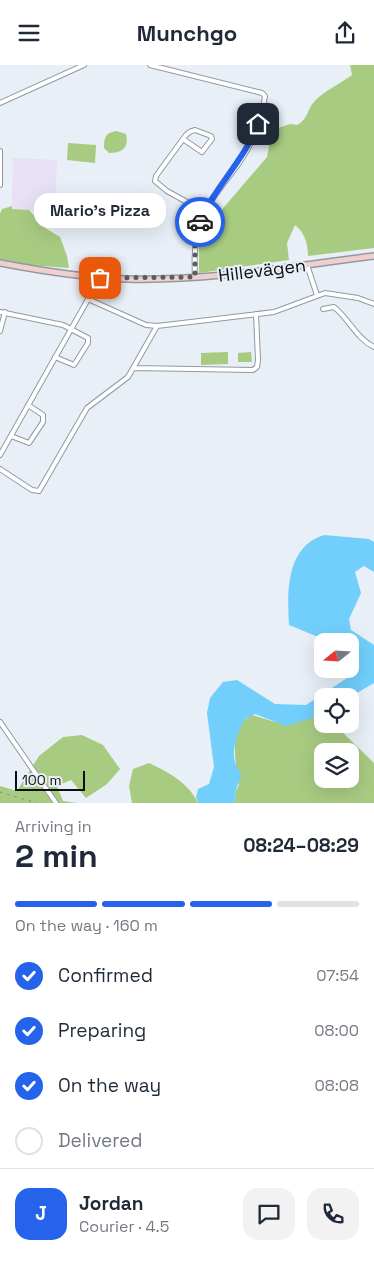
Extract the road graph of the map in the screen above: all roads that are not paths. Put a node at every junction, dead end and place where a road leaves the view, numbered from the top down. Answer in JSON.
{"nodes":[{"id":1,"x":84,"y":65,"type":"edge"},
{"id":2,"x":150,"y":65,"type":"edge"},
{"id":3,"x":0,"y":103,"type":"edge"},
{"id":4,"x":183,"y":139,"type":"junction"},
{"id":5,"x":0,"y":151,"type":"edge"},
{"id":6,"x":0,"y":185,"type":"edge"},
{"id":7,"x":205,"y":212,"type":"junction"},
{"id":8,"x":374,"y":256,"type":"edge"},
{"id":9,"x":0,"y":263,"type":"edge"},
{"id":10,"x":307,"y":265,"type":"junction"},
{"id":11,"x":195,"y":277,"type":"junction"},
{"id":12,"x":100,"y":278,"type":"junction"},
{"id":13,"x":316,"y":295,"type":"junction"},
{"id":14,"x":88,"y":299,"type":"junction"},
{"id":15,"x":374,"y":304,"type":"edge"},
{"id":16,"x":323,"y":309,"type":"dead end"},
{"id":17,"x":0,"y":312,"type":"edge"},
{"id":18,"x":5,"y":312,"type":"junction"},
{"id":19,"x":256,"y":314,"type":"junction"},
{"id":20,"x":157,"y":326,"type":"junction"},
{"id":21,"x":72,"y":328,"type":"junction"},
{"id":22,"x":0,"y":331,"type":"edge"},
{"id":23,"x":374,"y":347,"type":"edge"},
{"id":24,"x":55,"y":357,"type":"junction"},
{"id":25,"x":134,"y":368,"type":"junction"},
{"id":26,"x":28,"y":405,"type":"junction"},
{"id":27,"x":11,"y":436,"type":"junction"},
{"id":28,"x":2,"y":446,"type":"edge"},
{"id":29,"x":0,"y":455,"type":"edge"},
{"id":30,"x":0,"y":469,"type":"edge"},
{"id":31,"x":0,"y":721,"type":"edge"},
{"id":32,"x":56,"y":803,"type":"edge"}],
"edges":[{"from":1,"to":3,"type":"street"},
{"from":2,"to":7,"type":"street"},
{"from":4,"to":4,"type":"street"},
{"from":4,"to":7,"type":"street"},
{"from":5,"to":6,"type":"street"},
{"from":7,"to":11,"type":"street"},
{"from":8,"to":10,"type":"street","name":"Hillevägen"},
{"from":9,"to":12,"type":"street","name":"Hillevägen"},
{"from":10,"to":11,"type":"street","name":"Hillevägen"},
{"from":10,"to":13,"type":"street"},
{"from":11,"to":12,"type":"street","name":"Hillevägen"},
{"from":12,"to":14,"type":"street"},
{"from":13,"to":15,"type":"street"},
{"from":13,"to":19,"type":"street"},
{"from":14,"to":20,"type":"street"},
{"from":14,"to":21,"type":"street"},
{"from":16,"to":23,"type":"street"},
{"from":17,"to":18,"type":"street"},
{"from":18,"to":21,"type":"street"},
{"from":18,"to":22,"type":"street"},
{"from":19,"to":20,"type":"street"},
{"from":19,"to":25,"type":"street"},
{"from":20,"to":25,"type":"street"},
{"from":21,"to":24,"type":"street"},
{"from":21,"to":24,"type":"street"},
{"from":24,"to":26,"type":"street"},
{"from":25,"to":30,"type":"street"},
{"from":26,"to":27,"type":"street"},
{"from":26,"to":27,"type":"street"},
{"from":27,"to":28,"type":"street"},
{"from":28,"to":29,"type":"street"},
{"from":31,"to":32,"type":"street"}]}
